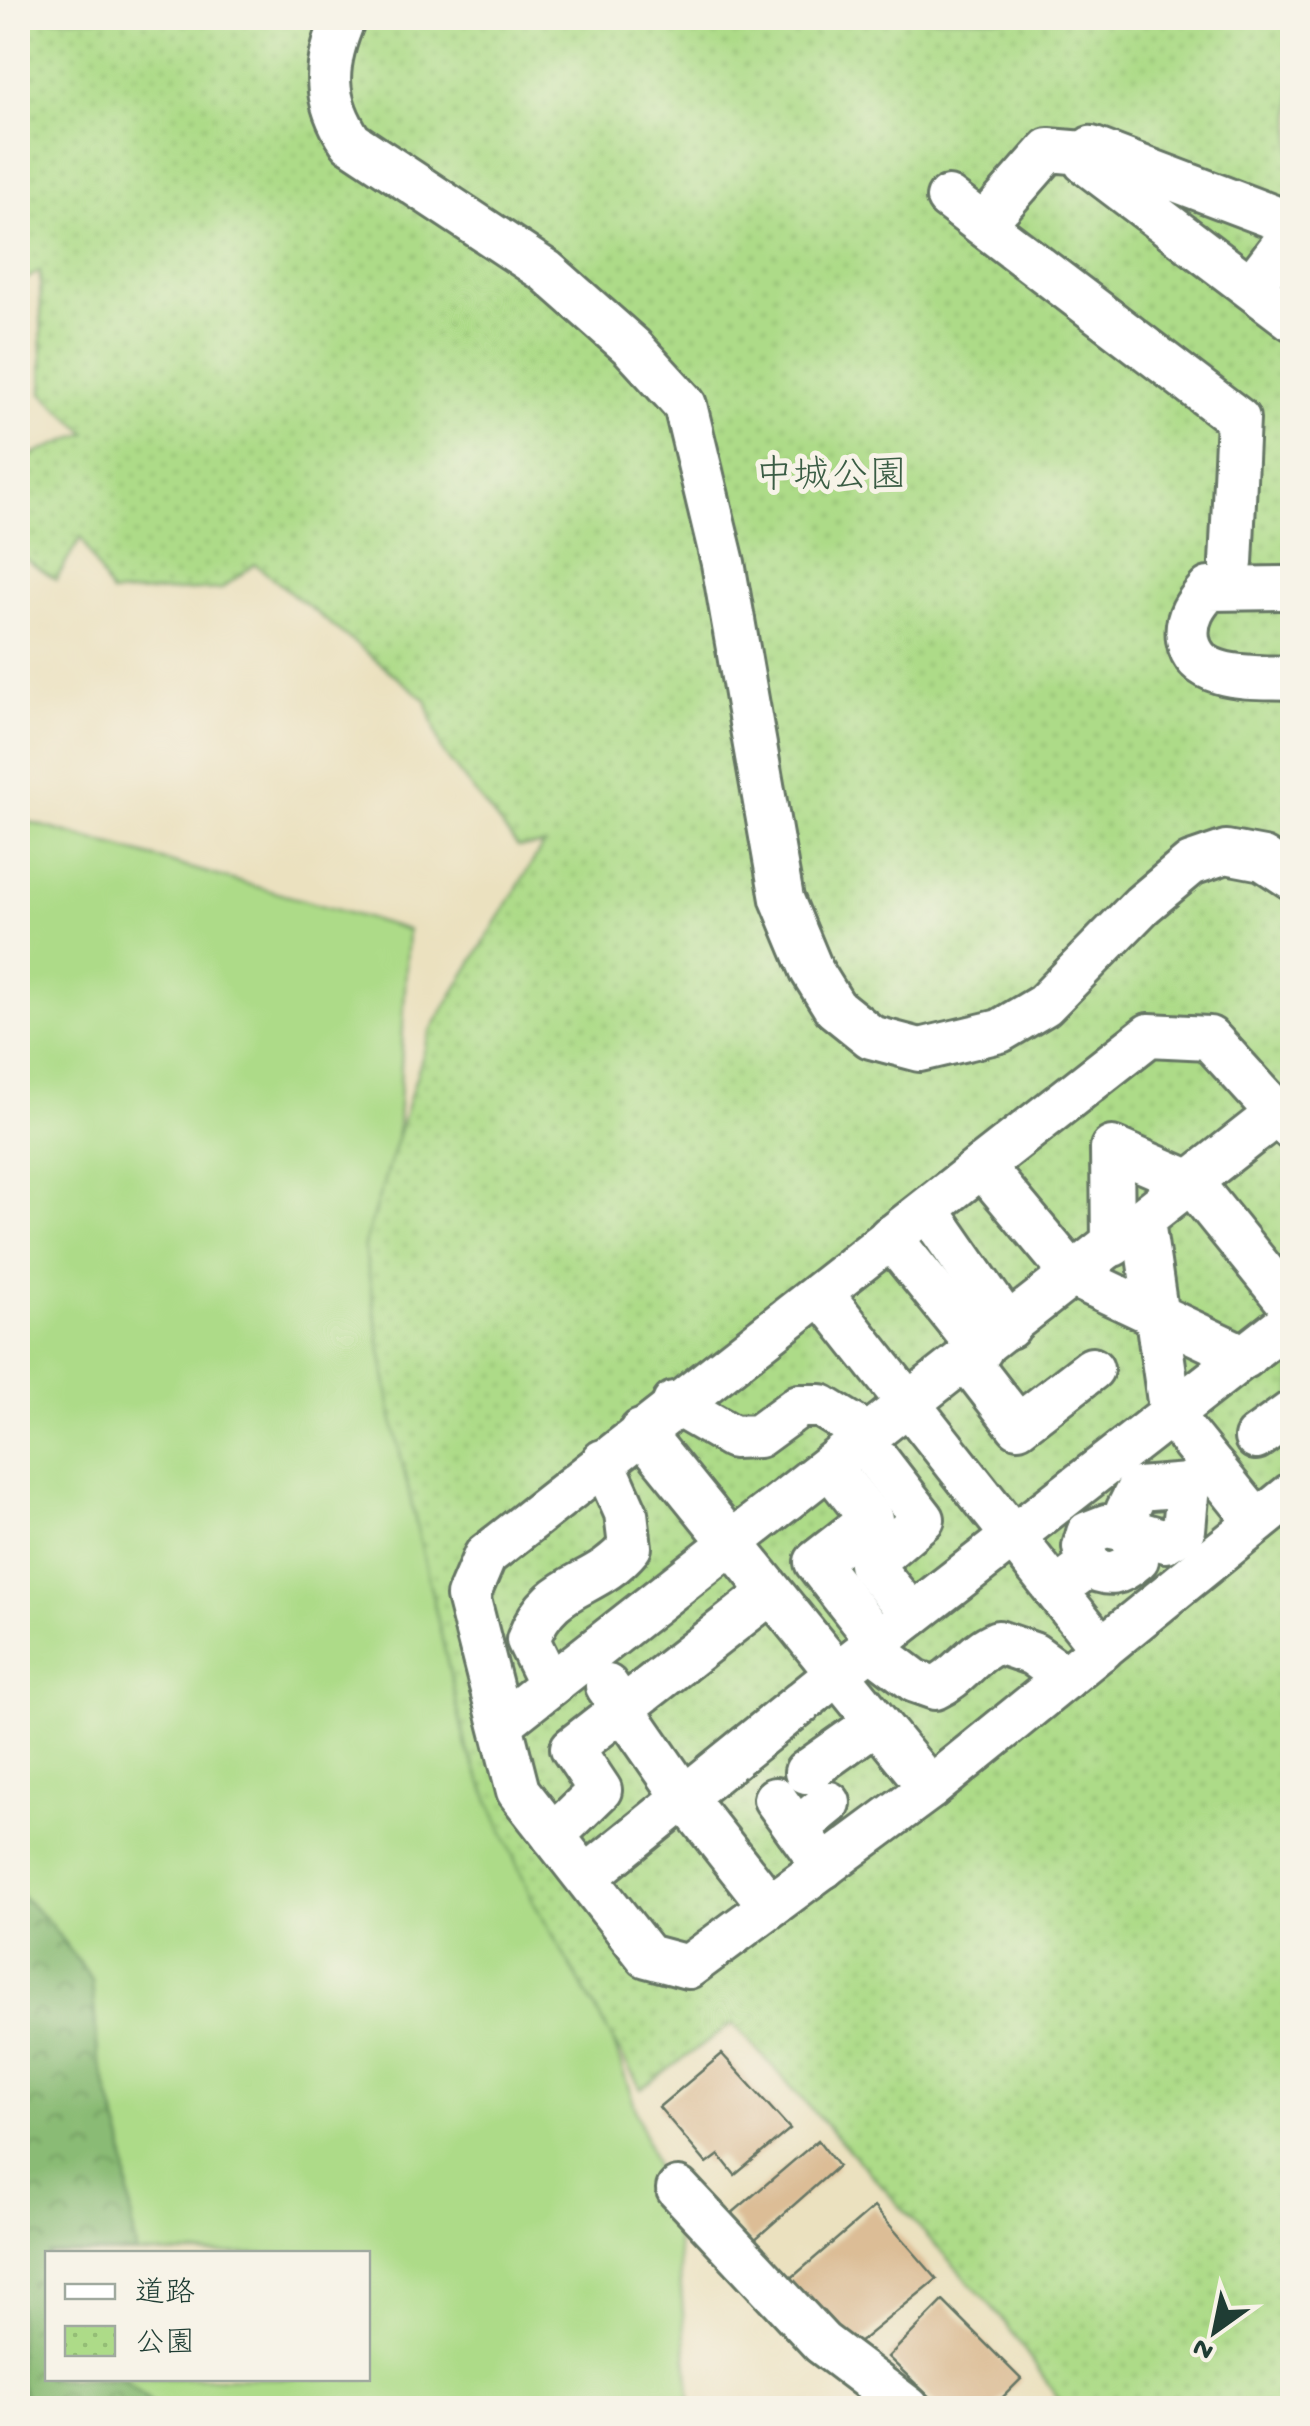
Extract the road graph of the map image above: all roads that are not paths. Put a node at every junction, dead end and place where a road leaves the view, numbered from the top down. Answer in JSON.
{"nodes":[{"id":1,"x":344,"y":18,"type":"edge"},
{"id":2,"x":1084,"y":153,"type":"junction"},
{"id":3,"x":948,"y":198,"type":"dead end"},
{"id":4,"x":984,"y":224,"type":"junction"},
{"id":5,"x":1292,"y":224,"type":"edge"},
{"id":6,"x":1292,"y":233,"type":"edge"},
{"id":7,"x":1252,"y":287,"type":"junction"},
{"id":8,"x":1292,"y":318,"type":"edge"},
{"id":9,"x":1232,"y":563,"type":"dead end"},
{"id":10,"x":1288,"y":601,"type":"edge"},
{"id":11,"x":1229,"y":610,"type":"dead end"},
{"id":12,"x":1292,"y":678,"type":"edge"},
{"id":13,"x":1292,"y":878,"type":"edge"},
{"id":14,"x":1286,"y":1121,"type":"edge"},
{"id":15,"x":982,"y":1166,"type":"junction"},
{"id":16,"x":1191,"y":1182,"type":"junction"},
{"id":17,"x":929,"y":1212,"type":"junction"},
{"id":18,"x":1128,"y":1233,"type":"junction"},
{"id":19,"x":890,"y":1237,"type":"junction"},
{"id":20,"x":1074,"y":1276,"type":"junction"},
{"id":21,"x":956,"y":1284,"type":"junction"},
{"id":22,"x":822,"y":1294,"type":"junction"},
{"id":23,"x":1292,"y":1307,"type":"edge"},
{"id":24,"x":1156,"y":1315,"type":"junction"},
{"id":25,"x":1292,"y":1319,"type":"edge"},
{"id":26,"x":986,"y":1346,"type":"junction"},
{"id":27,"x":1245,"y":1357,"type":"junction"},
{"id":28,"x":1092,"y":1369,"type":"dead end"},
{"id":29,"x":674,"y":1403,"type":"junction"},
{"id":30,"x":908,"y":1406,"type":"junction"},
{"id":31,"x":1292,"y":1412,"type":"edge"},
{"id":32,"x":1171,"y":1415,"type":"junction"},
{"id":33,"x":641,"y":1431,"type":"junction"},
{"id":34,"x":867,"y":1438,"type":"junction"},
{"id":35,"x":1256,"y":1438,"type":"dead end"},
{"id":36,"x":602,"y":1461,"type":"junction"},
{"id":37,"x":830,"y":1467,"type":"junction"},
{"id":38,"x":1201,"y":1477,"type":"junction"},
{"id":39,"x":1292,"y":1494,"type":"edge"},
{"id":40,"x":1258,"y":1522,"type":"junction"},
{"id":41,"x":1014,"y":1536,"type":"junction"},
{"id":42,"x":732,"y":1544,"type":"junction"},
{"id":43,"x":1072,"y":1578,"type":"junction"},
{"id":44,"x":770,"y":1593,"type":"junction"},
{"id":45,"x":912,"y":1615,"type":"junction"},
{"id":46,"x":874,"y":1644,"type":"junction"},
{"id":47,"x":1102,"y":1648,"type":"junction"},
{"id":48,"x":584,"y":1659,"type":"junction"},
{"id":49,"x":835,"y":1675,"type":"junction"},
{"id":50,"x":1066,"y":1678,"type":"junction"},
{"id":51,"x":550,"y":1685,"type":"junction"},
{"id":52,"x":624,"y":1708,"type":"junction"},
{"id":53,"x":502,"y":1722,"type":"junction"},
{"id":54,"x":875,"y":1723,"type":"junction"},
{"id":55,"x":572,"y":1748,"type":"junction"},
{"id":56,"x":930,"y":1788,"type":"junction"},
{"id":57,"x":518,"y":1791,"type":"junction"},
{"id":58,"x":684,"y":1797,"type":"junction"},
{"id":59,"x":553,"y":1836,"type":"junction"},
{"id":60,"x":824,"y":1867,"type":"junction"},
{"id":61,"x":586,"y":1876,"type":"junction"},
{"id":62,"x":770,"y":1906,"type":"junction"},
{"id":63,"x":678,"y":2189,"type":"dead end"},
{"id":64,"x":908,"y":2408,"type":"edge"}],
"edges":[{"from":1,"to":13,"type":"street"},
{"from":2,"to":4,"type":"street"},
{"from":2,"to":5,"type":"street"},
{"from":2,"to":7,"type":"street"},
{"from":3,"to":4,"type":"street"},
{"from":4,"to":9,"type":"street"},
{"from":6,"to":7,"type":"street"},
{"from":7,"to":8,"type":"street"},
{"from":10,"to":11,"type":"street"},
{"from":10,"to":12,"type":"street"},
{"from":14,"to":15,"type":"street"},
{"from":14,"to":16,"type":"street"},
{"from":15,"to":17,"type":"street"},
{"from":15,"to":20,"type":"street"},
{"from":16,"to":18,"type":"street"},
{"from":16,"to":18,"type":"street"},
{"from":16,"to":23,"type":"street"},
{"from":17,"to":19,"type":"street"},
{"from":17,"to":21,"type":"street"},
{"from":18,"to":20,"type":"street"},
{"from":18,"to":24,"type":"street"},
{"from":19,"to":21,"type":"street"},
{"from":19,"to":22,"type":"street"},
{"from":20,"to":24,"type":"street"},
{"from":20,"to":26,"type":"street"},
{"from":21,"to":26,"type":"street"},
{"from":22,"to":29,"type":"street"},
{"from":22,"to":30,"type":"street"},
{"from":24,"to":27,"type":"street"},
{"from":24,"to":32,"type":"street"},
{"from":25,"to":27,"type":"street"},
{"from":26,"to":28,"type":"street"},
{"from":26,"to":30,"type":"street"},
{"from":27,"to":32,"type":"street"},
{"from":29,"to":33,"type":"street"},
{"from":29,"to":34,"type":"street"},
{"from":30,"to":34,"type":"street"},
{"from":30,"to":41,"type":"street"},
{"from":31,"to":35,"type":"street"},
{"from":32,"to":38,"type":"street"},
{"from":32,"to":41,"type":"street"},
{"from":33,"to":36,"type":"street"},
{"from":33,"to":42,"type":"street"},
{"from":34,"to":37,"type":"street"},
{"from":34,"to":45,"type":"street"},
{"from":36,"to":51,"type":"street"},
{"from":36,"to":53,"type":"street"},
{"from":37,"to":42,"type":"street"},
{"from":37,"to":46,"type":"street"},
{"from":38,"to":40,"type":"street"},
{"from":38,"to":43,"type":"street"},
{"from":39,"to":40,"type":"street"},
{"from":40,"to":47,"type":"street"},
{"from":41,"to":43,"type":"street"},
{"from":41,"to":45,"type":"street"},
{"from":42,"to":44,"type":"street"},
{"from":42,"to":48,"type":"street"},
{"from":43,"to":47,"type":"street"},
{"from":44,"to":49,"type":"street"},
{"from":44,"to":52,"type":"street"},
{"from":45,"to":46,"type":"street"},
{"from":46,"to":49,"type":"street"},
{"from":46,"to":50,"type":"street"},
{"from":47,"to":50,"type":"street"},
{"from":48,"to":51,"type":"street"},
{"from":48,"to":52,"type":"street"},
{"from":49,"to":54,"type":"street"},
{"from":49,"to":58,"type":"street"},
{"from":50,"to":56,"type":"street"},
{"from":51,"to":53,"type":"street"},
{"from":52,"to":55,"type":"street"},
{"from":52,"to":58,"type":"street"},
{"from":53,"to":57,"type":"street"},
{"from":54,"to":56,"type":"street"},
{"from":54,"to":60,"type":"street"},
{"from":55,"to":57,"type":"street"},
{"from":55,"to":59,"type":"street"},
{"from":56,"to":60,"type":"street"},
{"from":57,"to":59,"type":"street"},
{"from":58,"to":61,"type":"street"},
{"from":58,"to":62,"type":"street"},
{"from":59,"to":61,"type":"street"},
{"from":60,"to":62,"type":"street"},
{"from":61,"to":62,"type":"street"},
{"from":63,"to":64,"type":"street"}]}
